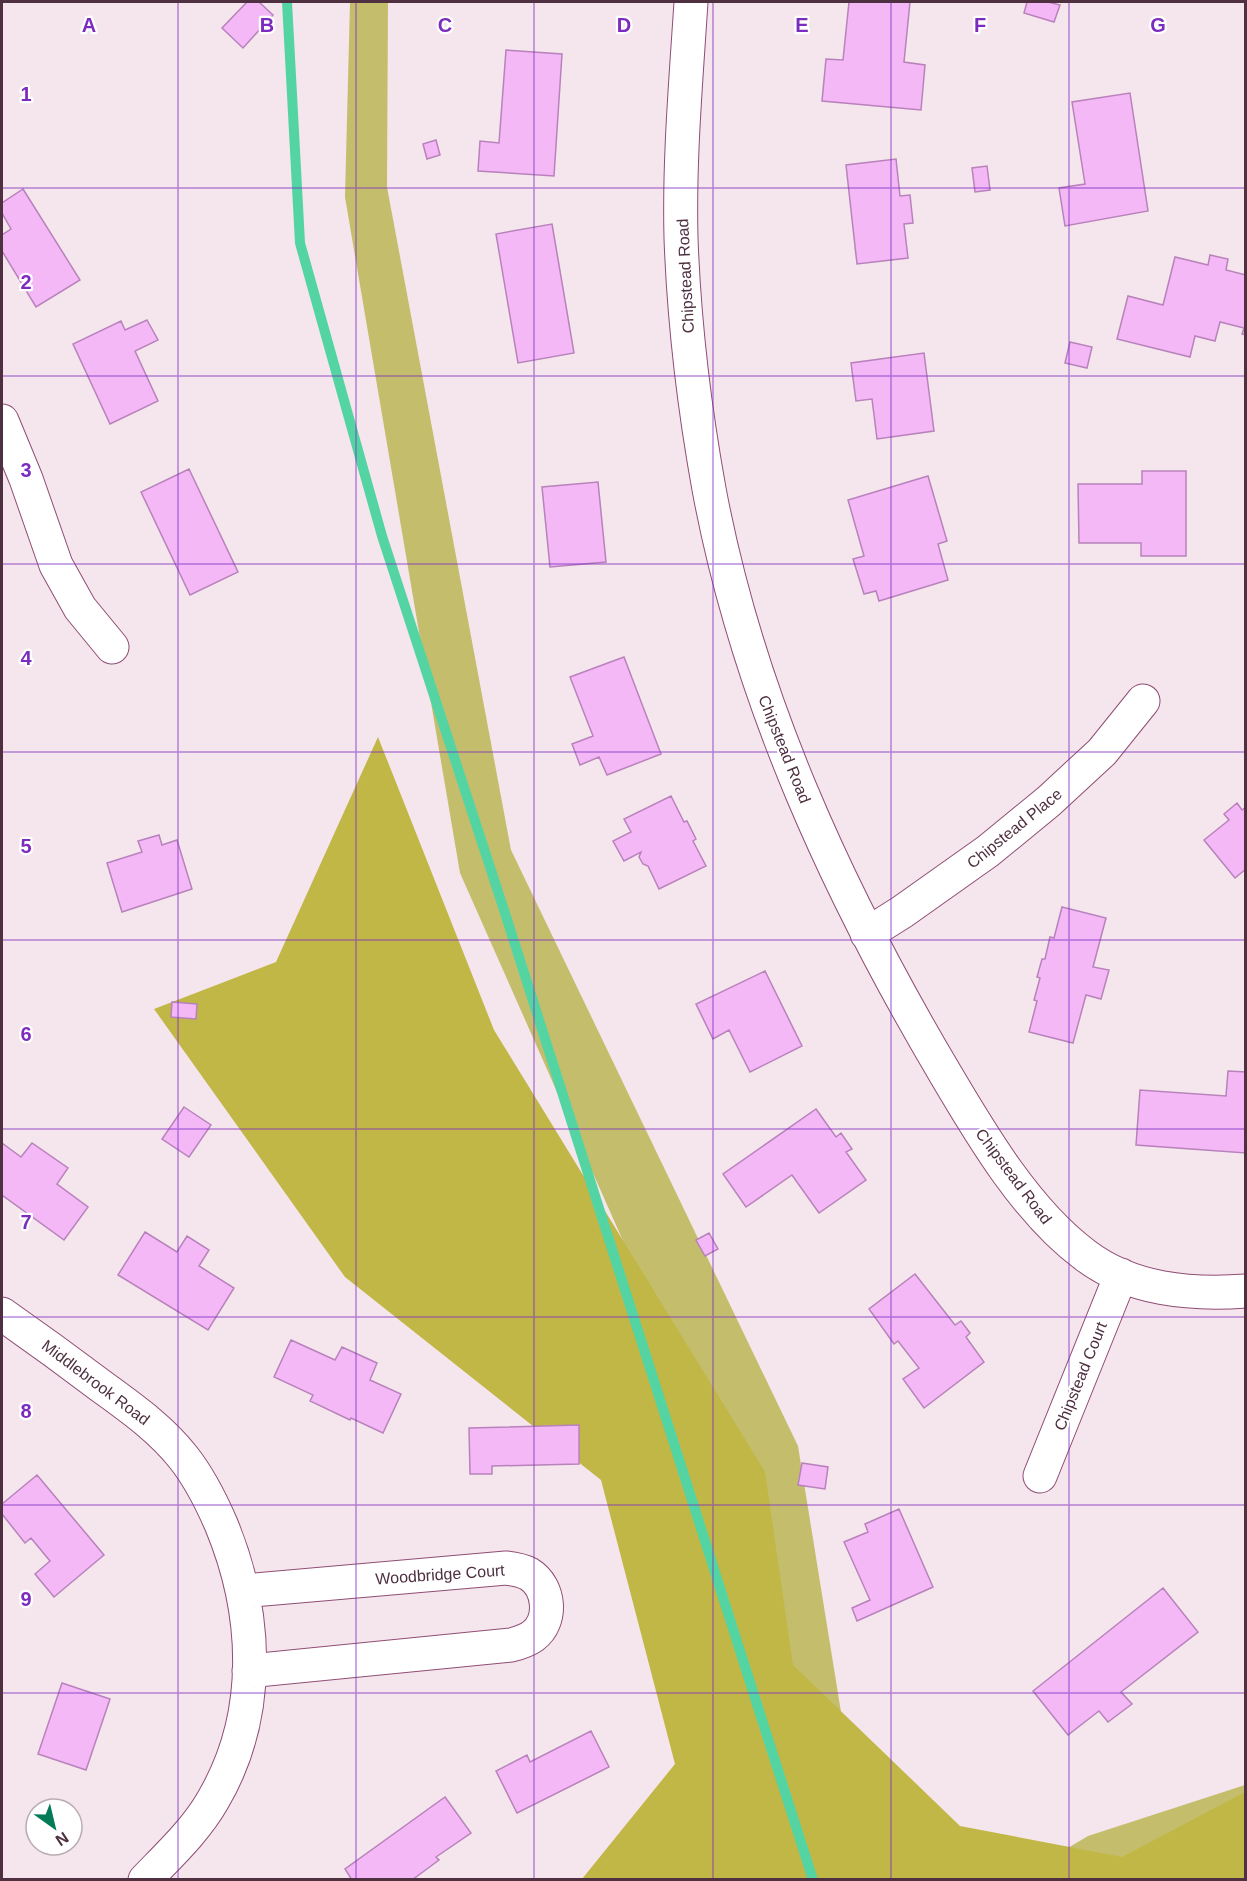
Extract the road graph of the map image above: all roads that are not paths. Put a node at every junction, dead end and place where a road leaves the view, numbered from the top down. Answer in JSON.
{"nodes":[{"id":1,"x":691,"y":2,"type":"edge"},
{"id":2,"x":2,"y":421,"type":"edge"},
{"id":3,"x":111,"y":647,"type":"dead end"},
{"id":4,"x":1143,"y":701,"type":"dead end"},
{"id":5,"x":867,"y":934,"type":"junction"},
{"id":6,"x":1121,"y":1275,"type":"junction"},
{"id":7,"x":1245,"y":1291,"type":"edge"},
{"id":8,"x":2,"y":1314,"type":"edge"},
{"id":9,"x":1040,"y":1476,"type":"dead end"},
{"id":10,"x":243,"y":1591,"type":"junction"},
{"id":11,"x":249,"y":1671,"type":"junction"},
{"id":12,"x":145,"y":1880,"type":"edge"}],
"edges":[{"from":1,"to":5,"type":"street","name":"Chipstead Road"},
{"from":2,"to":3,"type":"street"},
{"from":4,"to":5,"type":"street","name":"Chipstead Place"},
{"from":5,"to":6,"type":"street","name":"Chipstead Road"},
{"from":6,"to":7,"type":"street","name":"Chipstead Road"},
{"from":6,"to":9,"type":"street","name":"Chipstead Court"},
{"from":8,"to":10,"type":"street","name":"Middlebrook Road"},
{"from":10,"to":11,"type":"street","name":"Middlebrook Road"},
{"from":10,"to":11,"type":"street","name":"Woodbridge Court"},
{"from":11,"to":12,"type":"street","name":"Middlebrook Road"}]}
